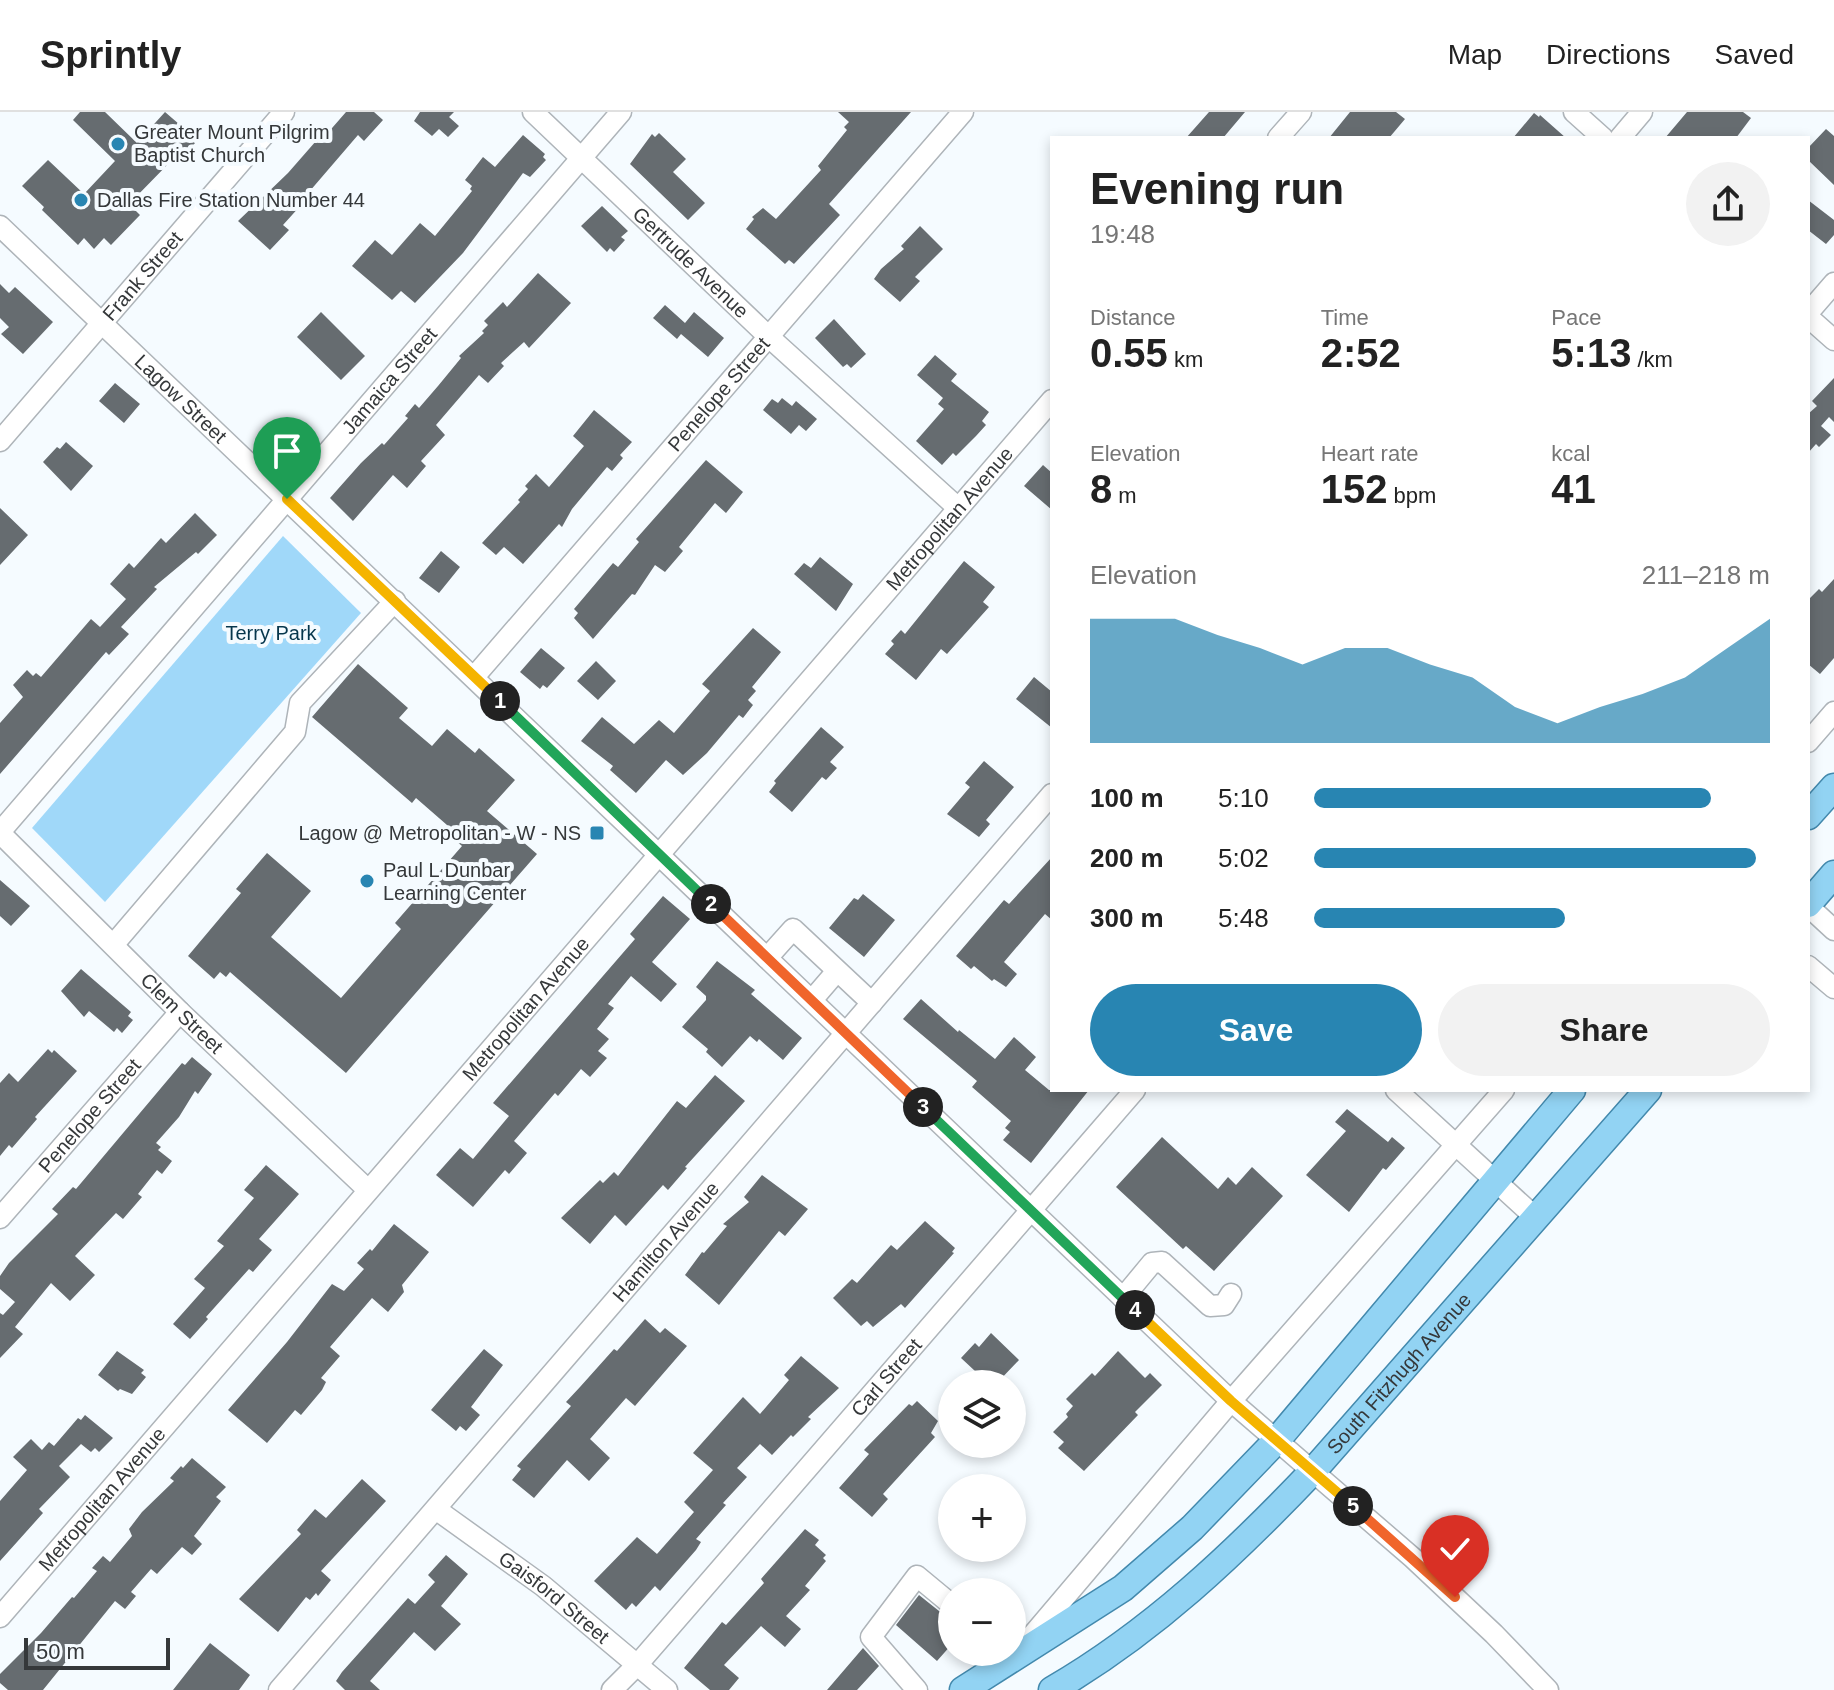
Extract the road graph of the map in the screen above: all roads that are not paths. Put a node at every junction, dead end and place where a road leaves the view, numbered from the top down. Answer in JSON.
{"nodes":[{"id":1,"x":284,"y":112,"type":"edge"},
{"id":2,"x":533,"y":112,"type":"edge"},
{"id":3,"x":621,"y":112,"type":"edge"},
{"id":4,"x":963,"y":112,"type":"edge"},
{"id":5,"x":1301,"y":112,"type":"edge"},
{"id":6,"x":1574,"y":112,"type":"edge"},
{"id":7,"x":1642,"y":112,"type":"edge"},
{"id":8,"x":1280,"y":136,"type":"edge"},
{"id":9,"x":1601,"y":136,"type":"edge"},
{"id":10,"x":1622,"y":136,"type":"edge"},
{"id":11,"x":582,"y":157,"type":"junction"},
{"id":12,"x":0,"y":226,"type":"edge"},
{"id":13,"x":1834,"y":283,"type":"edge"},
{"id":14,"x":1810,"y":313,"type":"edge"},
{"id":15,"x":1810,"y":317,"type":"edge"},
{"id":16,"x":102,"y":324,"type":"junction"},
{"id":17,"x":769,"y":337,"type":"junction"},
{"id":18,"x":1834,"y":340,"type":"edge"},
{"id":19,"x":1050,"y":402,"type":"edge"},
{"id":20,"x":0,"y":441,"type":"edge"},
{"id":21,"x":287,"y":499,"type":"junction"},
{"id":22,"x":958,"y":508,"type":"junction"},
{"id":23,"x":395,"y":601,"type":"junction"},
{"id":24,"x":474,"y":677,"type":"junction"},
{"id":25,"x":1834,"y":712,"type":"edge"},
{"id":26,"x":1810,"y":740,"type":"edge"},
{"id":27,"x":1834,"y":787,"type":"edge"},
{"id":28,"x":1050,"y":796,"type":"edge"},
{"id":29,"x":1810,"y":814,"type":"edge"},
{"id":30,"x":0,"y":832,"type":"edge"},
{"id":31,"x":659,"y":854,"type":"junction"},
{"id":32,"x":1834,"y":874,"type":"edge"},
{"id":33,"x":1810,"y":903,"type":"edge"},
{"id":34,"x":1810,"y":907,"type":"edge"},
{"id":35,"x":1834,"y":930,"type":"edge"},
{"id":36,"x":114,"y":944,"type":"junction"},
{"id":37,"x":767,"y":958,"type":"junction"},
{"id":38,"x":1810,"y":968,"type":"edge"},
{"id":39,"x":837,"y":971,"type":"junction"},
{"id":40,"x":1834,"y":988,"type":"edge"},
{"id":41,"x":812,"y":1000,"type":"junction"},
{"id":42,"x":872,"y":1003,"type":"junction"},
{"id":43,"x":180,"y":1012,"type":"junction"},
{"id":44,"x":846,"y":1033,"type":"junction"},
{"id":45,"x":1133,"y":1092,"type":"edge"},
{"id":46,"x":1398,"y":1092,"type":"edge"},
{"id":47,"x":1502,"y":1092,"type":"edge"},
{"id":48,"x":1570,"y":1092,"type":"edge"},
{"id":49,"x":1646,"y":1092,"type":"edge"},
{"id":50,"x":1456,"y":1145,"type":"junction"},
{"id":51,"x":1494,"y":1180,"type":"junction"},
{"id":52,"x":368,"y":1190,"type":"junction"},
{"id":53,"x":1032,"y":1212,"type":"junction"},
{"id":54,"x":0,"y":1218,"type":"edge"},
{"id":55,"x":1537,"y":1219,"type":"junction"},
{"id":56,"x":1231,"y":1294,"type":"dead end"},
{"id":57,"x":1123,"y":1298,"type":"junction"},
{"id":58,"x":1231,"y":1401,"type":"junction"},
{"id":59,"x":1277,"y":1440,"type":"junction"},
{"id":60,"x":1313,"y":1471,"type":"junction"},
{"id":61,"x":437,"y":1510,"type":"junction"},
{"id":62,"x":938,"y":1593,"type":"edge"},
{"id":63,"x":0,"y":1617,"type":"edge"},
{"id":64,"x":1026,"y":1629,"type":"edge"},
{"id":65,"x":1026,"y":1644,"type":"edge"},
{"id":66,"x":638,"y":1664,"type":"junction"},
{"id":67,"x":991,"y":1666,"type":"edge"},
{"id":68,"x":279,"y":1690,"type":"edge"},
{"id":69,"x":612,"y":1690,"type":"edge"},
{"id":70,"x":667,"y":1690,"type":"edge"},
{"id":71,"x":917,"y":1690,"type":"edge"},
{"id":72,"x":963,"y":1690,"type":"edge"},
{"id":73,"x":1052,"y":1690,"type":"edge"},
{"id":74,"x":1548,"y":1690,"type":"edge"}],
"edges":[{"from":1,"to":16,"type":"street","name":"Frank Street"},
{"from":2,"to":11,"type":"street","name":"Gertrude Avenue"},
{"from":3,"to":11,"type":"street","name":"Jamaica Street"},
{"from":4,"to":17,"type":"street","name":"Penelope Street"},
{"from":5,"to":8,"type":"street"},
{"from":6,"to":9,"type":"street"},
{"from":7,"to":10,"type":"street"},
{"from":11,"to":17,"type":"street","name":"Gertrude Avenue"},
{"from":11,"to":21,"type":"street","name":"Jamaica Street"},
{"from":12,"to":16,"type":"street","name":"Lagow Street"},
{"from":13,"to":14,"type":"street"},
{"from":15,"to":18,"type":"street"},
{"from":16,"to":20,"type":"street","name":"Frank Street"},
{"from":16,"to":21,"type":"street","name":"Lagow Street"},
{"from":17,"to":22,"type":"street","name":"Gertrude Avenue"},
{"from":17,"to":24,"type":"street","name":"Penelope Street"},
{"from":19,"to":22,"type":"street","name":"Metropolitan Avenue"},
{"from":21,"to":23,"type":"street","name":"Lagow Street"},
{"from":21,"to":30,"type":"street","name":"Jamaica Street"},
{"from":22,"to":31,"type":"street","name":"Metropolitan Avenue"},
{"from":23,"to":24,"type":"street","name":"Lagow Street"},
{"from":23,"to":36,"type":"street"},
{"from":24,"to":31,"type":"street","name":"Lagow Street"},
{"from":25,"to":26,"type":"street"},
{"from":27,"to":29,"type":"main road"},
{"from":28,"to":42,"type":"street","name":"Hamilton Avenue"},
{"from":30,"to":36,"type":"street","name":"Clem Street"},
{"from":31,"to":37,"type":"street","name":"Lagow Street"},
{"from":31,"to":52,"type":"street","name":"Metropolitan Avenue"},
{"from":32,"to":33,"type":"main road"},
{"from":34,"to":35,"type":"street"},
{"from":36,"to":43,"type":"street","name":"Clem Street"},
{"from":37,"to":39,"type":"street"},
{"from":37,"to":41,"type":"street","name":"Lagow Street"},
{"from":38,"to":40,"type":"street"},
{"from":39,"to":41,"type":"street"},
{"from":39,"to":42,"type":"street"},
{"from":41,"to":44,"type":"street","name":"Lagow Street"},
{"from":42,"to":44,"type":"street","name":"Hamilton Avenue"},
{"from":43,"to":52,"type":"street","name":"Clem Street"},
{"from":43,"to":54,"type":"street","name":"Penelope Street"},
{"from":44,"to":53,"type":"street","name":"Lagow Street"},
{"from":44,"to":61,"type":"street","name":"Hamilton Avenue"},
{"from":45,"to":53,"type":"street","name":"Carl Street"},
{"from":46,"to":50,"type":"street"},
{"from":47,"to":50,"type":"street"},
{"from":48,"to":51,"type":"main road"},
{"from":49,"to":55,"type":"main road","name":"South Fitzhugh Avenue"},
{"from":50,"to":51,"type":"street"},
{"from":50,"to":58,"type":"street"},
{"from":51,"to":55,"type":"street"},
{"from":51,"to":59,"type":"main road"},
{"from":52,"to":63,"type":"street","name":"Metropolitan Avenue"},
{"from":53,"to":57,"type":"street","name":"Lagow Street"},
{"from":53,"to":66,"type":"street","name":"Carl Street"},
{"from":55,"to":60,"type":"main road","name":"South Fitzhugh Avenue"},
{"from":56,"to":57,"type":"street"},
{"from":57,"to":58,"type":"street","name":"Lagow Street"},
{"from":58,"to":59,"type":"street","name":"Lagow Street"},
{"from":58,"to":64,"type":"street"},
{"from":59,"to":60,"type":"street","name":"Lagow Street"},
{"from":59,"to":65,"type":"main road"},
{"from":60,"to":73,"type":"main road","name":"South Fitzhugh Avenue"},
{"from":60,"to":74,"type":"street","name":"Lagow Street"},
{"from":61,"to":66,"type":"street","name":"Gaisford Street"},
{"from":61,"to":68,"type":"street","name":"Hamilton Avenue"},
{"from":62,"to":71,"type":"street"},
{"from":66,"to":69,"type":"street","name":"Carl Street"},
{"from":66,"to":70,"type":"street","name":"Gaisford Street"},
{"from":67,"to":72,"type":"main road"}]}
